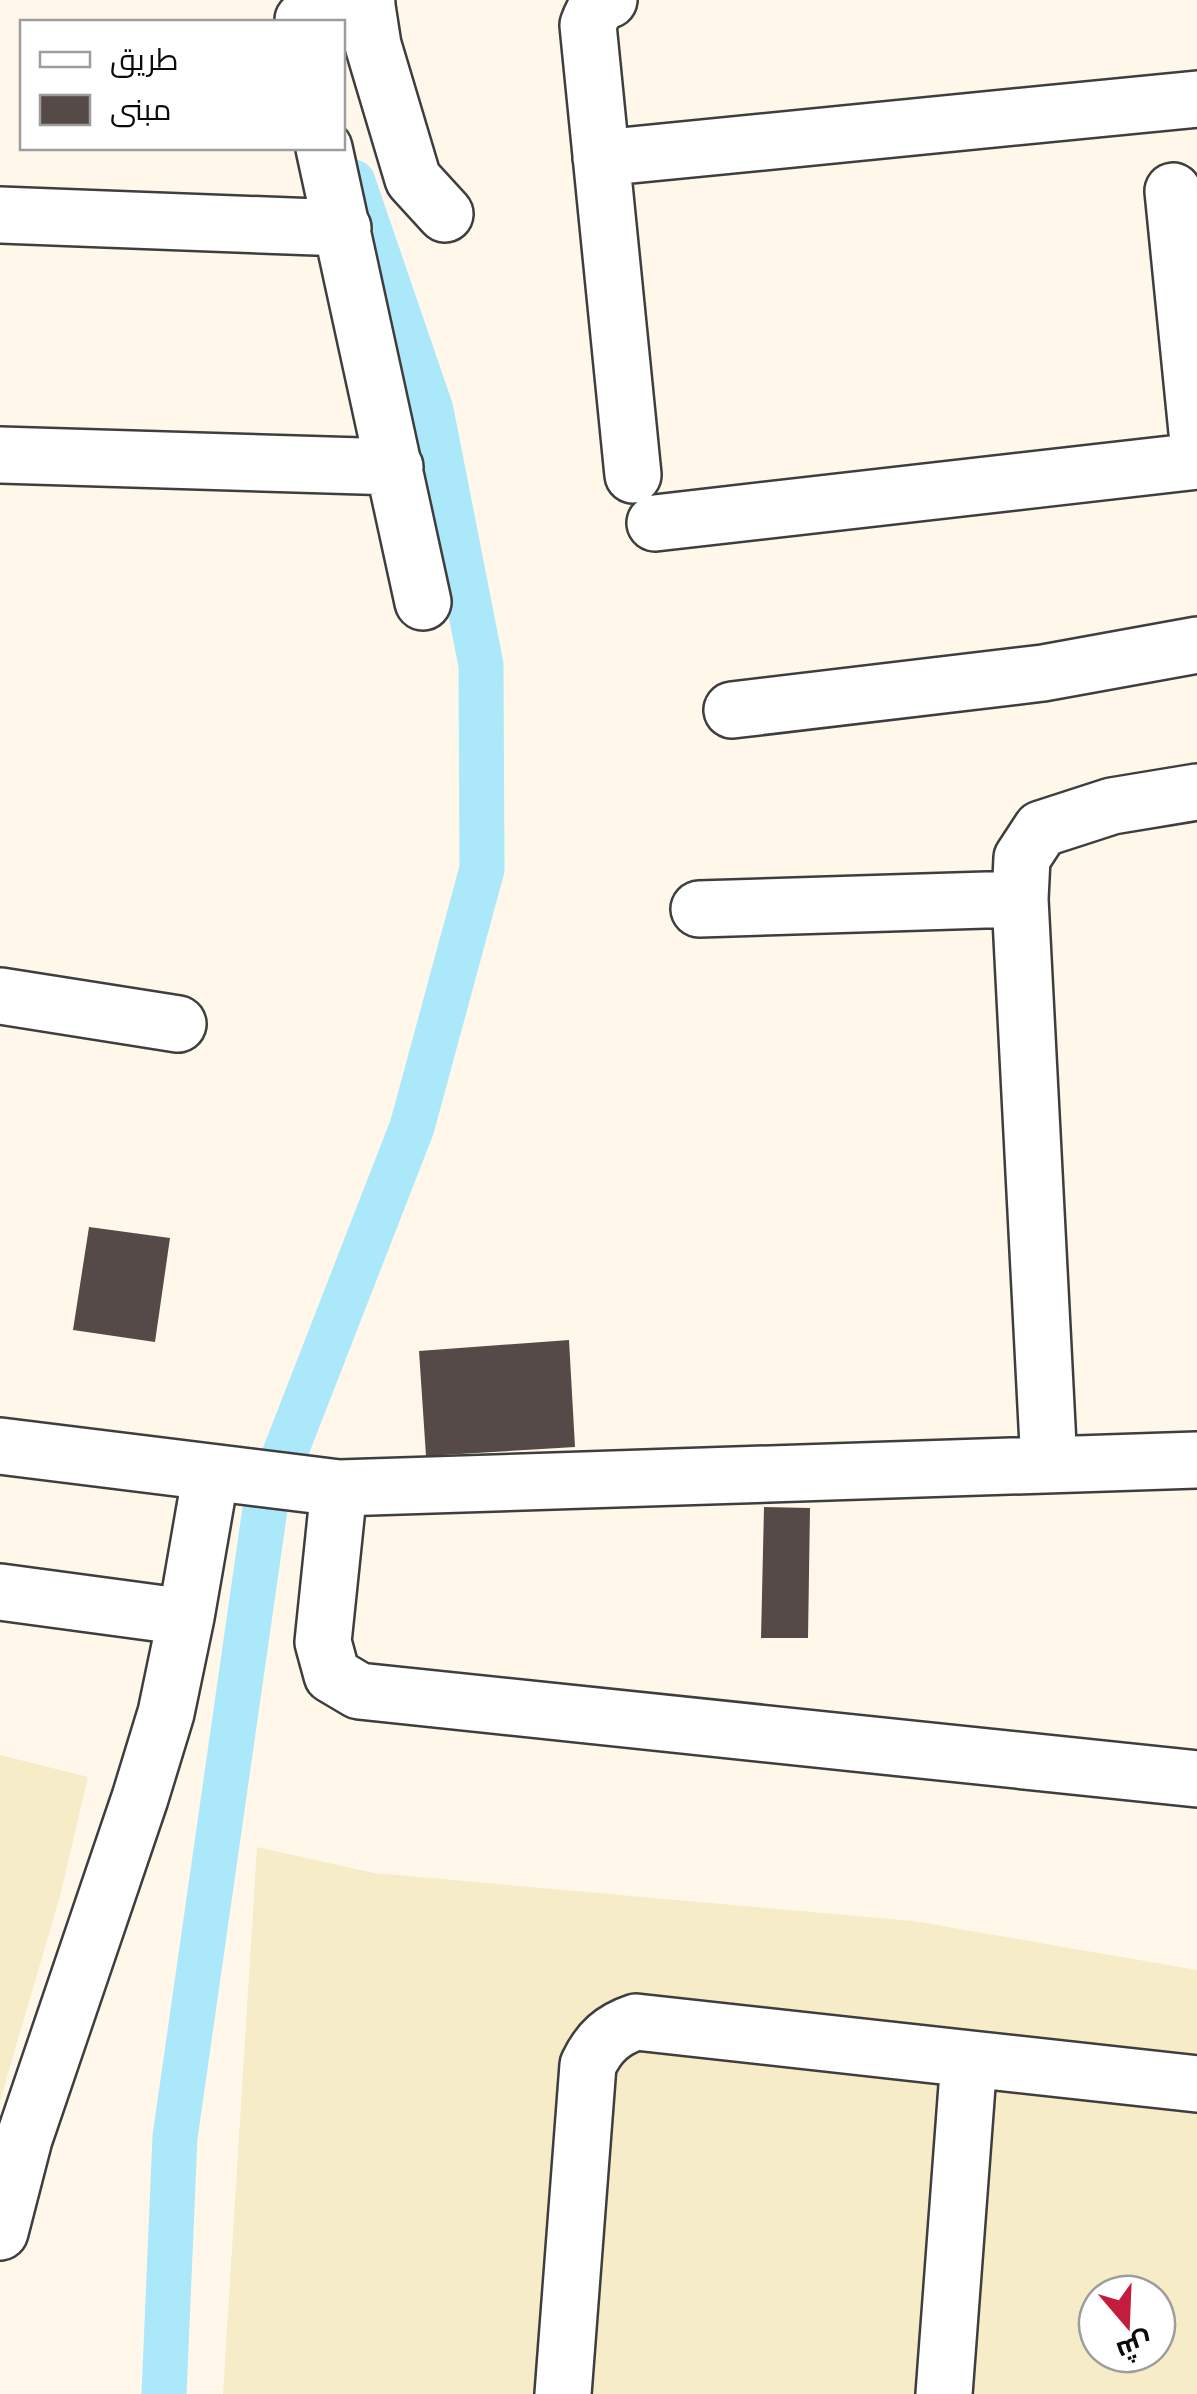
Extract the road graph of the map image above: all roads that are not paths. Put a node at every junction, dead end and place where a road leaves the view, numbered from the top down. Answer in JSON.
{"nodes":[{"id":1,"x":608,"y":0,"type":"edge"},
{"id":2,"x":366,"y":2,"type":"edge"},
{"id":3,"x":303,"y":20,"type":"edge"},
{"id":4,"x":1197,"y":99,"type":"edge"},
{"id":5,"x":324,"y":150,"type":"edge"},
{"id":6,"x":601,"y":158,"type":"junction"},
{"id":7,"x":1174,"y":190,"type":"dead end"},
{"id":8,"x":445,"y":214,"type":"dead end"},
{"id":9,"x":0,"y":215,"type":"edge"},
{"id":10,"x":343,"y":228,"type":"junction"},
{"id":11,"x":1197,"y":432,"type":"edge"},
{"id":12,"x":0,"y":455,"type":"edge"},
{"id":13,"x":1197,"y":461,"type":"edge"},
{"id":14,"x":394,"y":467,"type":"junction"},
{"id":15,"x":424,"y":602,"type":"dead end"},
{"id":16,"x":1197,"y":645,"type":"edge"},
{"id":17,"x":732,"y":710,"type":"dead end"},
{"id":18,"x":1197,"y":792,"type":"edge"},
{"id":19,"x":1020,"y":900,"type":"junction"},
{"id":20,"x":699,"y":909,"type":"dead end"},
{"id":21,"x":0,"y":996,"type":"edge"},
{"id":22,"x":178,"y":1024,"type":"dead end"},
{"id":23,"x":0,"y":1446,"type":"edge"},
{"id":24,"x":1197,"y":1460,"type":"edge"},
{"id":25,"x":1049,"y":1465,"type":"junction"},
{"id":26,"x":221,"y":1473,"type":"junction"},
{"id":27,"x":339,"y":1488,"type":"junction"},
{"id":28,"x":0,"y":1592,"type":"edge"},
{"id":29,"x":186,"y":1617,"type":"junction"},
{"id":30,"x":1197,"y":1778,"type":"edge"},
{"id":31,"x":969,"y":2059,"type":"junction"},
{"id":32,"x":1197,"y":2084,"type":"edge"},
{"id":33,"x":0,"y":2232,"type":"edge"},
{"id":34,"x":563,"y":2394,"type":"edge"},
{"id":35,"x":944,"y":2394,"type":"edge"}],
"edges":[{"from":1,"to":6,"type":"street"},
{"from":2,"to":3,"type":"street"},
{"from":2,"to":8,"type":"street"},
{"from":4,"to":6,"type":"street"},
{"from":5,"to":10,"type":"street"},
{"from":6,"to":13,"type":"street"},
{"from":7,"to":11,"type":"street"},
{"from":9,"to":10,"type":"street"},
{"from":10,"to":14,"type":"street"},
{"from":12,"to":14,"type":"street"},
{"from":14,"to":15,"type":"street"},
{"from":16,"to":17,"type":"street"},
{"from":18,"to":19,"type":"street"},
{"from":19,"to":20,"type":"street"},
{"from":19,"to":25,"type":"street"},
{"from":21,"to":22,"type":"street"},
{"from":23,"to":26,"type":"street"},
{"from":24,"to":25,"type":"street"},
{"from":25,"to":27,"type":"street"},
{"from":26,"to":27,"type":"street"},
{"from":26,"to":29,"type":"street"},
{"from":27,"to":30,"type":"street"},
{"from":28,"to":29,"type":"street"},
{"from":29,"to":33,"type":"street"},
{"from":31,"to":32,"type":"street"},
{"from":31,"to":34,"type":"street"},
{"from":31,"to":35,"type":"street"}]}
